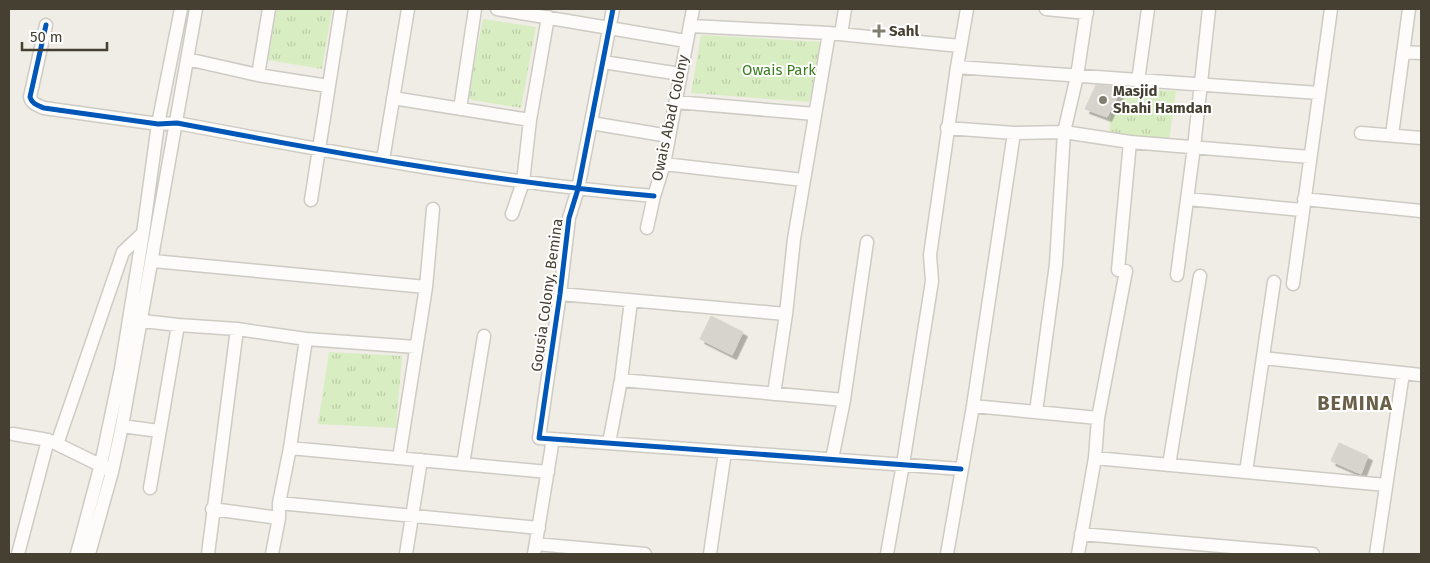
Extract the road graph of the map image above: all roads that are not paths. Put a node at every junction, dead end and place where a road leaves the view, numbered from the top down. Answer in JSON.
{"nodes":[{"id":1,"x":181,"y":9,"type":"edge"},
{"id":2,"x":196,"y":9,"type":"edge"},
{"id":3,"x":269,"y":9,"type":"edge"},
{"id":4,"x":341,"y":9,"type":"edge"},
{"id":5,"x":408,"y":9,"type":"edge"},
{"id":6,"x":475,"y":9,"type":"edge"},
{"id":7,"x":497,"y":9,"type":"edge"},
{"id":8,"x":613,"y":9,"type":"edge"},
{"id":9,"x":693,"y":9,"type":"edge"},
{"id":10,"x":845,"y":9,"type":"edge"},
{"id":11,"x":967,"y":9,"type":"edge"},
{"id":12,"x":1046,"y":9,"type":"edge"},
{"id":13,"x":1148,"y":9,"type":"edge"},
{"id":14,"x":1209,"y":9,"type":"edge"},
{"id":15,"x":1331,"y":9,"type":"edge"},
{"id":16,"x":1409,"y":9,"type":"edge"},
{"id":17,"x":1087,"y":11,"type":"edge"},
{"id":18,"x":548,"y":18,"type":"junction"},
{"id":19,"x":46,"y":25,"type":"dead end"},
{"id":20,"x":690,"y":26,"type":"junction"},
{"id":21,"x":610,"y":28,"type":"junction"},
{"id":22,"x":835,"y":34,"type":"junction"},
{"id":23,"x":686,"y":41,"type":"junction"},
{"id":24,"x":960,"y":46,"type":"junction"},
{"id":25,"x":1403,"y":52,"type":"junction"},
{"id":26,"x":1421,"y":53,"type":"edge"},
{"id":27,"x":187,"y":59,"type":"junction"},
{"id":28,"x":603,"y":62,"type":"junction"},
{"id":29,"x":957,"y":67,"type":"junction"},
{"id":30,"x":680,"y":74,"type":"junction"},
{"id":31,"x":258,"y":75,"type":"junction"},
{"id":32,"x":1077,"y":76,"type":"junction"},
{"id":33,"x":1138,"y":81,"type":"junction"},
{"id":34,"x":1201,"y":85,"type":"junction"},
{"id":35,"x":328,"y":86,"type":"junction"},
{"id":36,"x":1319,"y":93,"type":"junction"},
{"id":37,"x":393,"y":98,"type":"junction"},
{"id":38,"x":676,"y":102,"type":"junction"},
{"id":39,"x":460,"y":108,"type":"junction"},
{"id":40,"x":815,"y":114,"type":"junction"},
{"id":41,"x":530,"y":120,"type":"junction"},
{"id":42,"x":158,"y":124,"type":"junction"},
{"id":43,"x":177,"y":124,"type":"junction"},
{"id":44,"x":591,"y":124,"type":"junction"},
{"id":45,"x":948,"y":128,"type":"junction"},
{"id":46,"x":1064,"y":132,"type":"junction"},
{"id":47,"x":1014,"y":133,"type":"junction"},
{"id":48,"x":1361,"y":133,"type":"dead end"},
{"id":49,"x":1392,"y":135,"type":"junction"},
{"id":50,"x":669,"y":136,"type":"junction"},
{"id":51,"x":1421,"y":138,"type":"edge"},
{"id":52,"x":1130,"y":142,"type":"junction"},
{"id":53,"x":1194,"y":148,"type":"junction"},
{"id":54,"x":320,"y":150,"type":"junction"},
{"id":55,"x":1310,"y":157,"type":"junction"},
{"id":56,"x":383,"y":160,"type":"junction"},
{"id":57,"x":664,"y":164,"type":"junction"},
{"id":58,"x":803,"y":180,"type":"junction"},
{"id":59,"x":523,"y":182,"type":"junction"},
{"id":60,"x":578,"y":189,"type":"junction"},
{"id":61,"x":654,"y":196,"type":"junction"},
{"id":62,"x":1188,"y":199,"type":"junction"},
{"id":63,"x":311,"y":200,"type":"dead end"},
{"id":64,"x":1303,"y":204,"type":"junction"},
{"id":65,"x":433,"y":209,"type":"dead end"},
{"id":66,"x":1421,"y":211,"type":"edge"},
{"id":67,"x":512,"y":214,"type":"dead end"},
{"id":68,"x":647,"y":228,"type":"dead end"},
{"id":69,"x":143,"y":233,"type":"junction"},
{"id":70,"x":867,"y":242,"type":"dead end"},
{"id":71,"x":153,"y":261,"type":"junction"},
{"id":72,"x":1177,"y":275,"type":"dead end"},
{"id":73,"x":1200,"y":276,"type":"dead end"},
{"id":74,"x":1274,"y":282,"type":"dead end"},
{"id":75,"x":1292,"y":284,"type":"dead end"},
{"id":76,"x":426,"y":287,"type":"junction"},
{"id":77,"x":560,"y":294,"type":"junction"},
{"id":78,"x":631,"y":301,"type":"junction"},
{"id":79,"x":786,"y":314,"type":"junction"},
{"id":80,"x":135,"y":320,"type":"junction"},
{"id":81,"x":178,"y":325,"type":"junction"},
{"id":82,"x":237,"y":329,"type":"junction"},
{"id":83,"x":484,"y":336,"type":"dead end"},
{"id":84,"x":306,"y":339,"type":"junction"},
{"id":85,"x":416,"y":347,"type":"junction"},
{"id":86,"x":1263,"y":358,"type":"junction"},
{"id":87,"x":1403,"y":373,"type":"junction"},
{"id":88,"x":1421,"y":375,"type":"edge"},
{"id":89,"x":621,"y":380,"type":"junction"},
{"id":90,"x":774,"y":394,"type":"junction"},
{"id":91,"x":844,"y":400,"type":"junction"},
{"id":92,"x":973,"y":406,"type":"junction"},
{"id":93,"x":1036,"y":412,"type":"junction"},
{"id":94,"x":1098,"y":418,"type":"junction"},
{"id":95,"x":122,"y":426,"type":"junction"},
{"id":96,"x":159,"y":431,"type":"junction"},
{"id":97,"x":13,"y":434,"type":"dead end"},
{"id":98,"x":553,"y":439,"type":"junction"},
{"id":99,"x":52,"y":442,"type":"junction"},
{"id":100,"x":609,"y":443,"type":"junction"},
{"id":101,"x":290,"y":448,"type":"junction"},
{"id":102,"x":725,"y":452,"type":"junction"},
{"id":103,"x":399,"y":458,"type":"junction"},
{"id":104,"x":1095,"y":458,"type":"junction"},
{"id":105,"x":832,"y":459,"type":"junction"},
{"id":106,"x":421,"y":460,"type":"junction"},
{"id":107,"x":463,"y":464,"type":"junction"},
{"id":108,"x":903,"y":464,"type":"junction"},
{"id":109,"x":1169,"y":465,"type":"junction"},
{"id":110,"x":106,"y":468,"type":"junction"},
{"id":111,"x":960,"y":469,"type":"junction"},
{"id":112,"x":548,"y":472,"type":"junction"},
{"id":113,"x":1246,"y":472,"type":"junction"},
{"id":114,"x":1386,"y":485,"type":"junction"},
{"id":115,"x":150,"y":488,"type":"dead end"},
{"id":116,"x":279,"y":503,"type":"junction"},
{"id":117,"x":212,"y":509,"type":"junction"},
{"id":118,"x":411,"y":515,"type":"junction"},
{"id":119,"x":279,"y":518,"type":"junction"},
{"id":120,"x":539,"y":528,"type":"junction"},
{"id":121,"x":1081,"y":534,"type":"junction"},
{"id":122,"x":535,"y":549,"type":"edge"},
{"id":123,"x":18,"y":554,"type":"edge"},
{"id":124,"x":77,"y":554,"type":"edge"},
{"id":125,"x":89,"y":554,"type":"edge"},
{"id":126,"x":208,"y":554,"type":"edge"},
{"id":127,"x":272,"y":554,"type":"edge"},
{"id":128,"x":406,"y":554,"type":"edge"},
{"id":129,"x":645,"y":554,"type":"edge"},
{"id":130,"x":710,"y":554,"type":"edge"},
{"id":131,"x":887,"y":554,"type":"edge"},
{"id":132,"x":947,"y":554,"type":"edge"},
{"id":133,"x":1078,"y":554,"type":"edge"},
{"id":134,"x":1313,"y":554,"type":"edge"},
{"id":135,"x":1376,"y":554,"type":"edge"}],
"edges":[{"from":1,"to":42,"type":"street"},
{"from":2,"to":27,"type":"street"},
{"from":3,"to":31,"type":"street"},
{"from":4,"to":35,"type":"street"},
{"from":5,"to":37,"type":"street"},
{"from":6,"to":39,"type":"street"},
{"from":7,"to":18,"type":"street"},
{"from":8,"to":21,"type":"street","name":"Gousia Colony, Bemina"},
{"from":9,"to":20,"type":"street","name":"Owais Abad Colony"},
{"from":10,"to":22,"type":"street"},
{"from":11,"to":24,"type":"street"},
{"from":12,"to":17,"type":"street"},
{"from":13,"to":33,"type":"street"},
{"from":14,"to":34,"type":"street"},
{"from":15,"to":36,"type":"street"},
{"from":16,"to":25,"type":"street"},
{"from":17,"to":32,"type":"street"},
{"from":18,"to":21,"type":"street"},
{"from":18,"to":41,"type":"street"},
{"from":19,"to":42,"type":"street"},
{"from":20,"to":22,"type":"street"},
{"from":20,"to":23,"type":"street","name":"Owais Abad Colony"},
{"from":21,"to":23,"type":"street"},
{"from":21,"to":28,"type":"street","name":"Gousia Colony, Bemina"},
{"from":22,"to":24,"type":"street"},
{"from":22,"to":40,"type":"street"},
{"from":23,"to":30,"type":"street","name":"Owais Abad Colony"},
{"from":24,"to":29,"type":"street"},
{"from":25,"to":26,"type":"street"},
{"from":25,"to":49,"type":"street"},
{"from":27,"to":31,"type":"street"},
{"from":27,"to":43,"type":"street"},
{"from":28,"to":30,"type":"street"},
{"from":28,"to":44,"type":"street","name":"Gousia Colony, Bemina"},
{"from":29,"to":32,"type":"street"},
{"from":29,"to":45,"type":"street"},
{"from":30,"to":38,"type":"street","name":"Owais Abad Colony"},
{"from":31,"to":35,"type":"street"},
{"from":32,"to":33,"type":"street"},
{"from":32,"to":46,"type":"street"},
{"from":33,"to":34,"type":"street"},
{"from":34,"to":36,"type":"street"},
{"from":34,"to":53,"type":"street"},
{"from":35,"to":54,"type":"street"},
{"from":36,"to":55,"type":"street"},
{"from":37,"to":39,"type":"street"},
{"from":37,"to":56,"type":"street"},
{"from":38,"to":40,"type":"street"},
{"from":38,"to":50,"type":"street","name":"Owais Abad Colony"},
{"from":39,"to":41,"type":"street"},
{"from":40,"to":58,"type":"street"},
{"from":41,"to":59,"type":"street"},
{"from":42,"to":43,"type":"street"},
{"from":42,"to":69,"type":"street"},
{"from":43,"to":54,"type":"street"},
{"from":43,"to":71,"type":"street"},
{"from":44,"to":50,"type":"street"},
{"from":44,"to":60,"type":"street","name":"Gousia Colony, Bemina"},
{"from":45,"to":47,"type":"street"},
{"from":45,"to":108,"type":"street"},
{"from":46,"to":47,"type":"street"},
{"from":46,"to":52,"type":"street"},
{"from":46,"to":93,"type":"street"},
{"from":47,"to":92,"type":"street"},
{"from":48,"to":49,"type":"street"},
{"from":49,"to":51,"type":"street"},
{"from":50,"to":57,"type":"street","name":"Owais Abad Colony"},
{"from":52,"to":53,"type":"street"},
{"from":52,"to":94,"type":"street"},
{"from":53,"to":55,"type":"street"},
{"from":53,"to":62,"type":"street"},
{"from":54,"to":56,"type":"street"},
{"from":54,"to":63,"type":"street"},
{"from":55,"to":64,"type":"street"},
{"from":56,"to":59,"type":"street"},
{"from":57,"to":58,"type":"street"},
{"from":57,"to":61,"type":"street","name":"Owais Abad Colony"},
{"from":58,"to":79,"type":"street"},
{"from":59,"to":60,"type":"street"},
{"from":59,"to":67,"type":"street"},
{"from":60,"to":61,"type":"street"},
{"from":60,"to":77,"type":"street","name":"Gousia Colony, Bemina"},
{"from":61,"to":68,"type":"street","name":"Owais Abad Colony"},
{"from":62,"to":64,"type":"street"},
{"from":62,"to":72,"type":"street"},
{"from":64,"to":66,"type":"street"},
{"from":64,"to":75,"type":"street"},
{"from":65,"to":76,"type":"street"},
{"from":69,"to":80,"type":"street"},
{"from":69,"to":99,"type":"street"},
{"from":70,"to":91,"type":"street"},
{"from":71,"to":76,"type":"street"},
{"from":71,"to":80,"type":"street"},
{"from":73,"to":109,"type":"street"},
{"from":74,"to":86,"type":"street"},
{"from":76,"to":85,"type":"street"},
{"from":77,"to":78,"type":"street"},
{"from":77,"to":98,"type":"street","name":"Gousia Colony, Bemina"},
{"from":78,"to":79,"type":"street"},
{"from":78,"to":89,"type":"street"},
{"from":79,"to":90,"type":"street"},
{"from":80,"to":81,"type":"street"},
{"from":80,"to":95,"type":"street"},
{"from":80,"to":110,"type":"street"},
{"from":81,"to":82,"type":"street"},
{"from":81,"to":96,"type":"street"},
{"from":82,"to":84,"type":"street"},
{"from":82,"to":117,"type":"street"},
{"from":83,"to":107,"type":"street"},
{"from":84,"to":85,"type":"street"},
{"from":84,"to":101,"type":"street"},
{"from":85,"to":103,"type":"street"},
{"from":86,"to":87,"type":"street"},
{"from":86,"to":113,"type":"street"},
{"from":87,"to":88,"type":"street"},
{"from":87,"to":114,"type":"street"},
{"from":89,"to":90,"type":"street"},
{"from":89,"to":100,"type":"street"},
{"from":90,"to":91,"type":"street"},
{"from":91,"to":105,"type":"street"},
{"from":92,"to":93,"type":"street"},
{"from":92,"to":111,"type":"street"},
{"from":93,"to":94,"type":"street"},
{"from":94,"to":104,"type":"street"},
{"from":95,"to":96,"type":"street"},
{"from":95,"to":110,"type":"street"},
{"from":96,"to":115,"type":"street"},
{"from":97,"to":99,"type":"street"},
{"from":98,"to":100,"type":"street"},
{"from":98,"to":112,"type":"street"},
{"from":99,"to":110,"type":"street"},
{"from":99,"to":123,"type":"street"},
{"from":100,"to":102,"type":"street"},
{"from":101,"to":103,"type":"street"},
{"from":101,"to":116,"type":"street"},
{"from":102,"to":105,"type":"street"},
{"from":102,"to":130,"type":"street"},
{"from":103,"to":106,"type":"street"},
{"from":104,"to":109,"type":"street"},
{"from":104,"to":121,"type":"street"},
{"from":105,"to":108,"type":"street"},
{"from":106,"to":107,"type":"street"},
{"from":106,"to":118,"type":"street"},
{"from":107,"to":112,"type":"street"},
{"from":108,"to":111,"type":"street"},
{"from":108,"to":131,"type":"street"},
{"from":109,"to":113,"type":"street"},
{"from":110,"to":124,"type":"street"},
{"from":110,"to":125,"type":"street"},
{"from":111,"to":132,"type":"street"},
{"from":112,"to":120,"type":"street"},
{"from":113,"to":114,"type":"street"},
{"from":114,"to":135,"type":"street"},
{"from":116,"to":118,"type":"street"},
{"from":116,"to":119,"type":"street"},
{"from":117,"to":119,"type":"street"},
{"from":117,"to":126,"type":"street"},
{"from":118,"to":120,"type":"street"},
{"from":118,"to":128,"type":"street"},
{"from":119,"to":127,"type":"street"},
{"from":120,"to":122,"type":"street"},
{"from":121,"to":133,"type":"street"},
{"from":121,"to":134,"type":"street"},
{"from":122,"to":129,"type":"street"}]}
